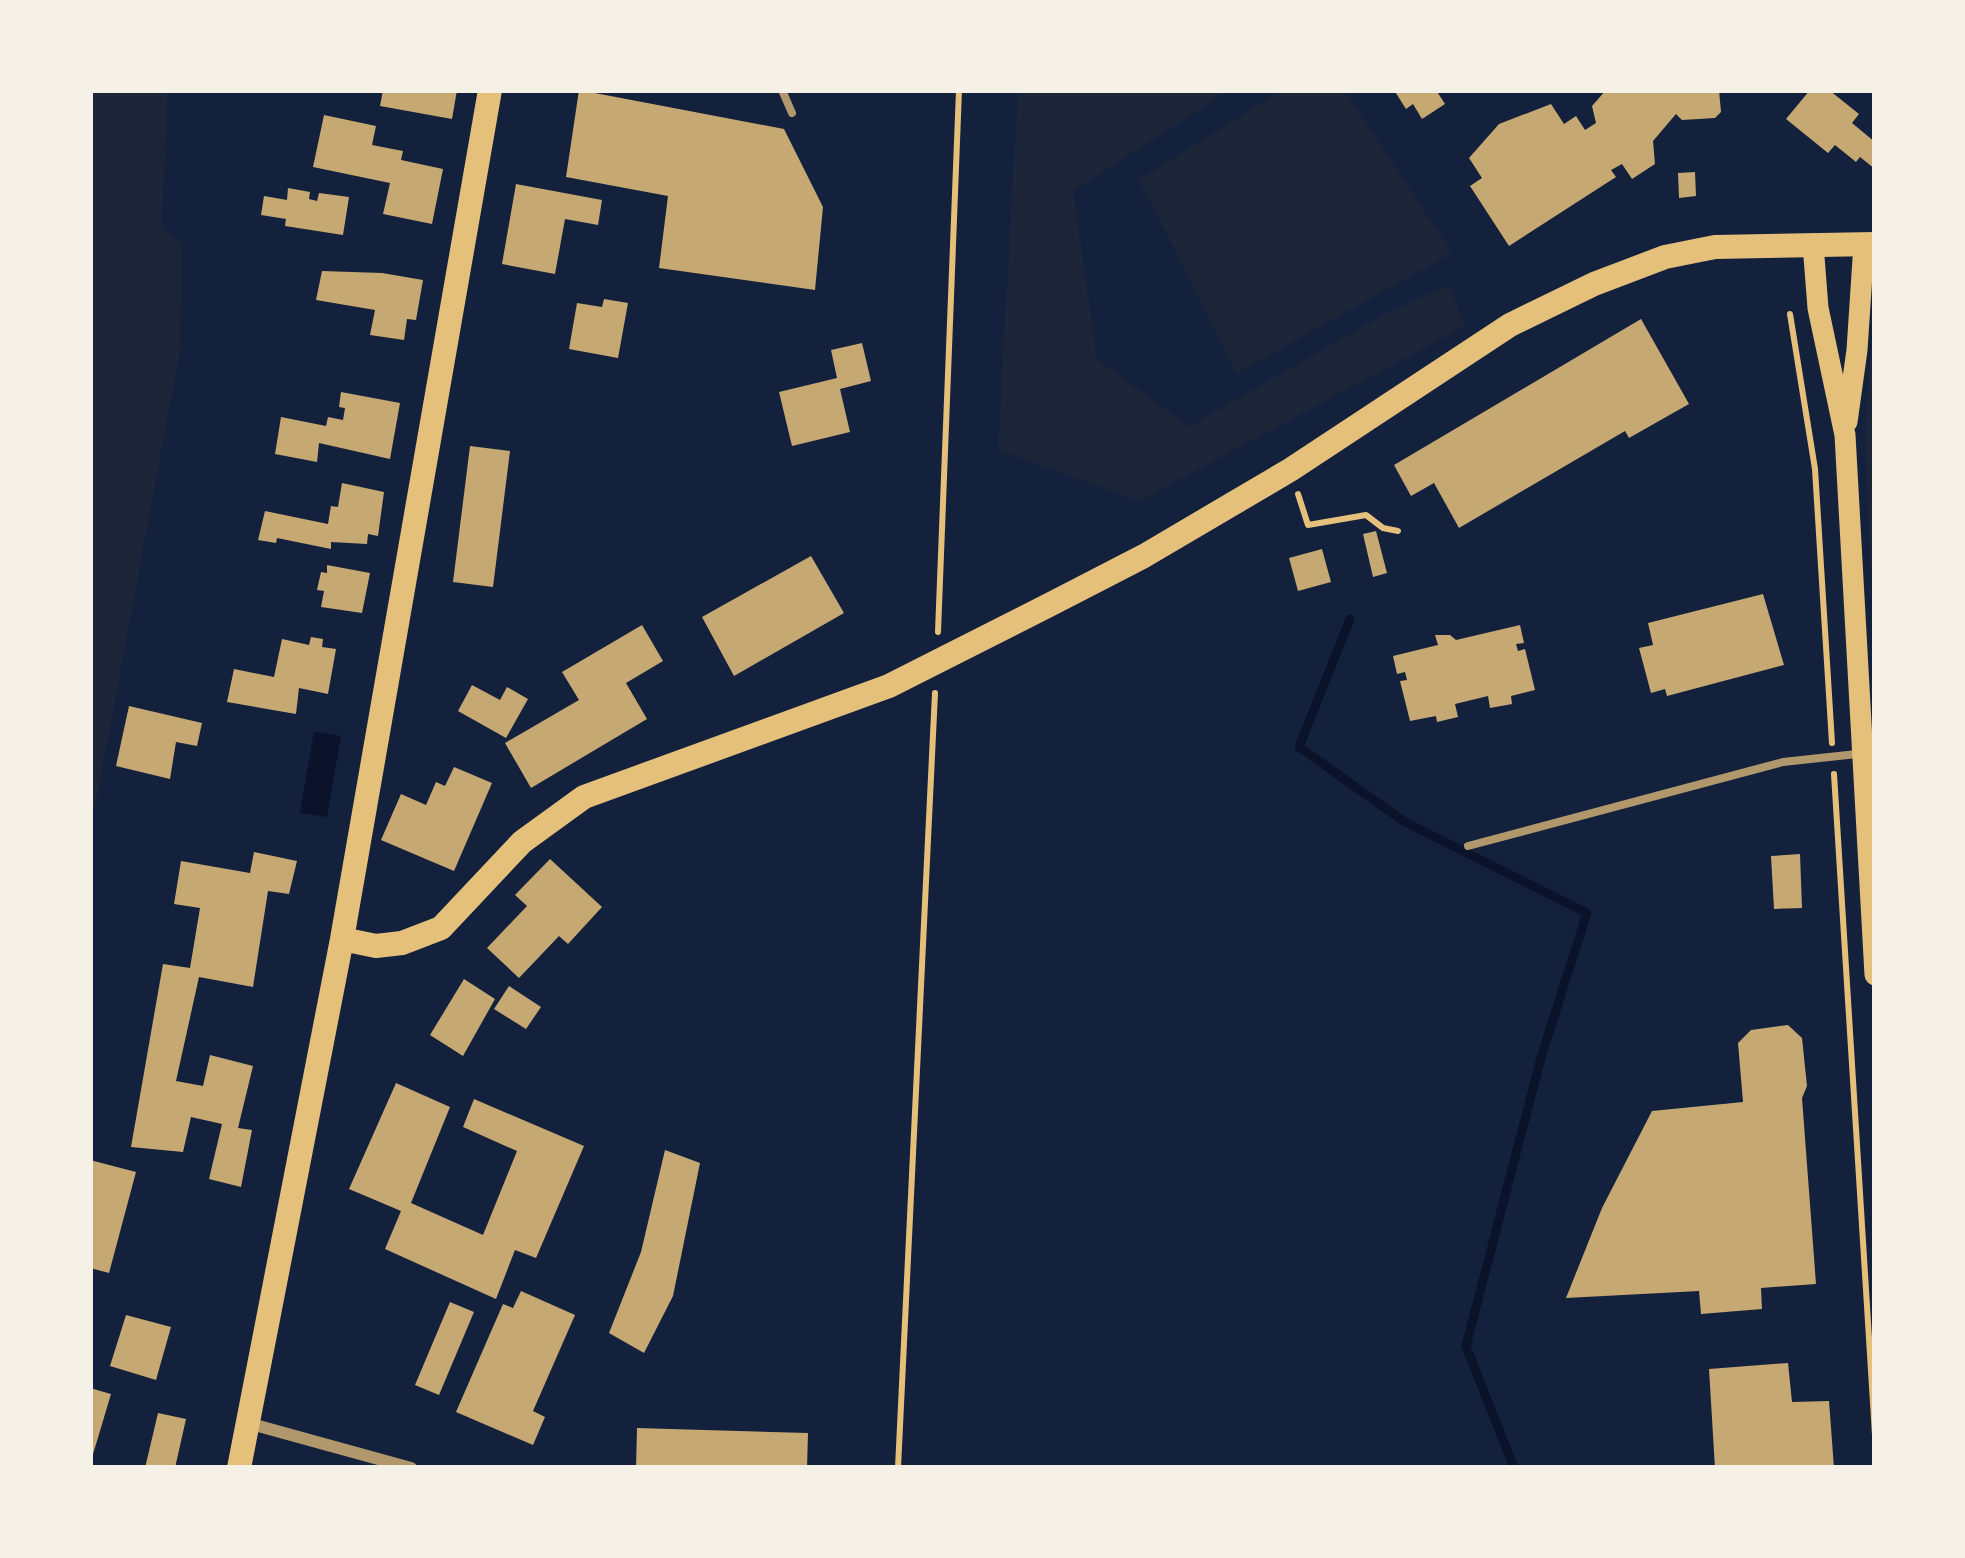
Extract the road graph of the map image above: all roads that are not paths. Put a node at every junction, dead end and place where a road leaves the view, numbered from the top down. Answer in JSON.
{"nodes":[{"id":1,"x":490,"y":90,"type":"edge"},
{"id":2,"x":782,"y":90,"type":"edge"},
{"id":3,"x":792,"y":113,"type":"dead end"},
{"id":4,"x":1813,"y":244,"type":"junction"},
{"id":5,"x":1869,"y":244,"type":"edge"},
{"id":6,"x":1845,"y":435,"type":"junction"},
{"id":7,"x":1863,"y":753,"type":"junction"},
{"id":8,"x":1468,"y":846,"type":"dead end"},
{"id":9,"x":342,"y":939,"type":"junction"},
{"id":10,"x":1875,"y":975,"type":"edge"},
{"id":11,"x":248,"y":1423,"type":"junction"},
{"id":12,"x":239,"y":1468,"type":"edge"},
{"id":13,"x":411,"y":1468,"type":"edge"}],
"edges":[{"from":1,"to":9,"type":"main road"},
{"from":2,"to":3,"type":"lane"},
{"from":4,"to":5,"type":"main road"},
{"from":4,"to":6,"type":"main road"},
{"from":4,"to":9,"type":"main road"},
{"from":5,"to":6,"type":"main road"},
{"from":6,"to":7,"type":"main road"},
{"from":7,"to":8,"type":"lane"},
{"from":7,"to":10,"type":"main road"},
{"from":9,"to":11,"type":"main road"},
{"from":11,"to":12,"type":"main road"},
{"from":11,"to":13,"type":"street"}]}
